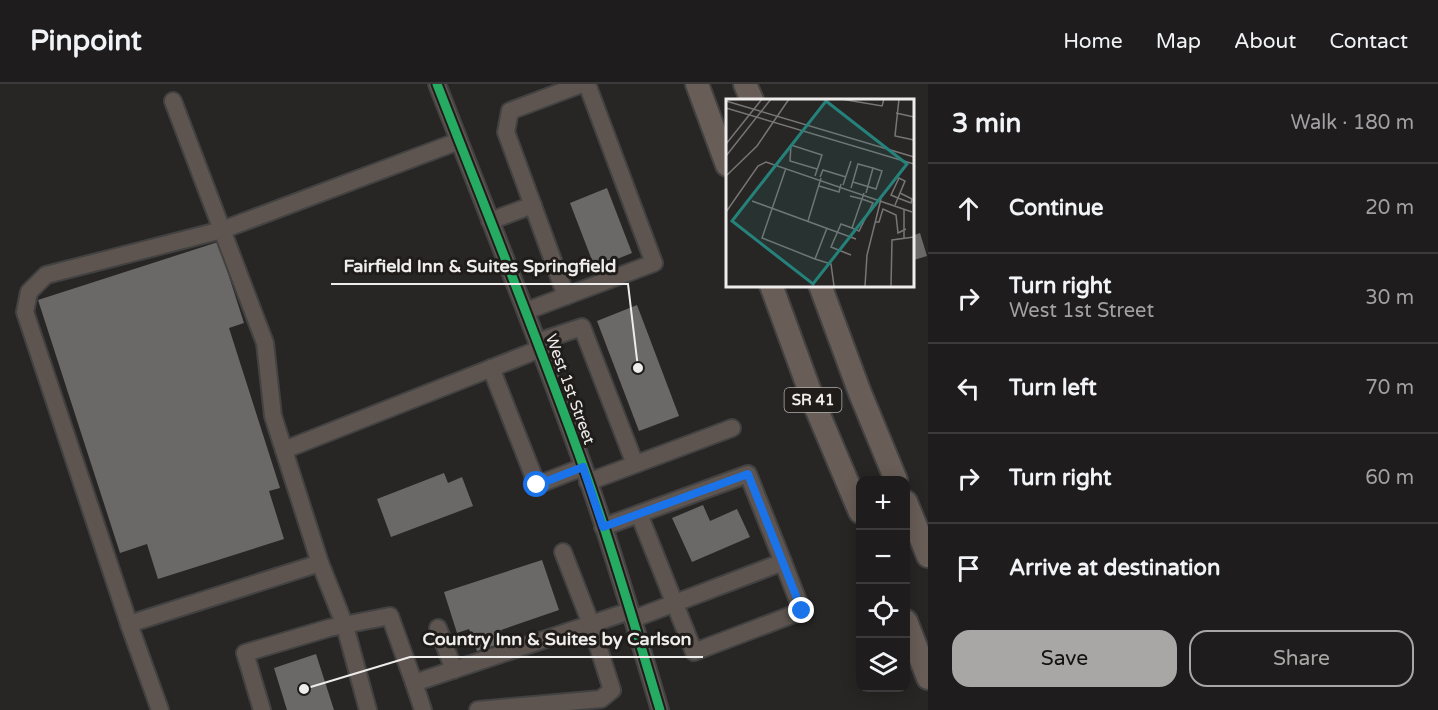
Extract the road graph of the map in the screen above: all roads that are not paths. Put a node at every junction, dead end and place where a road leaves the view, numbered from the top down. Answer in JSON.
{"nodes":[{"id":1,"x":437,"y":84,"type":"edge"},
{"id":2,"x":584,"y":84,"type":"edge"},
{"id":3,"x":697,"y":84,"type":"edge"},
{"id":4,"x":745,"y":84,"type":"edge"},
{"id":5,"x":752,"y":99,"type":"edge"},
{"id":6,"x":172,"y":101,"type":"dead end"},
{"id":7,"x":459,"y":141,"type":"junction"},
{"id":8,"x":726,"y":162,"type":"edge"},
{"id":9,"x":532,"y":205,"type":"junction"},
{"id":10,"x":490,"y":221,"type":"junction"},
{"id":11,"x":222,"y":230,"type":"junction"},
{"id":12,"x":771,"y":286,"type":"edge"},
{"id":13,"x":820,"y":286,"type":"edge"},
{"id":14,"x":566,"y":296,"type":"junction"},
{"id":15,"x":526,"y":311,"type":"junction"},
{"id":16,"x":539,"y":345,"type":"junction"},
{"id":17,"x":491,"y":368,"type":"junction"},
{"id":18,"x":732,"y":428,"type":"dead end"},
{"id":19,"x":284,"y":450,"type":"junction"},
{"id":20,"x":636,"y":464,"type":"junction"},
{"id":21,"x":586,"y":474,"type":"junction"},
{"id":22,"x":894,"y":476,"type":"edge"},
{"id":23,"x":856,"y":500,"type":"edge"},
{"id":24,"x":910,"y":512,"type":"edge"},
{"id":25,"x":639,"y":514,"type":"junction"},
{"id":26,"x":603,"y":527,"type":"junction"},
{"id":27,"x":563,"y":552,"type":"dead end"},
{"id":28,"x":928,"y":556,"type":"edge"},
{"id":29,"x":783,"y":562,"type":"junction"},
{"id":30,"x":320,"y":563,"type":"junction"},
{"id":31,"x":675,"y":603,"type":"junction"},
{"id":32,"x":632,"y":615,"type":"junction"},
{"id":33,"x":129,"y":624,"type":"junction"},
{"id":34,"x":591,"y":624,"type":"junction"},
{"id":35,"x":345,"y":626,"type":"junction"},
{"id":36,"x":438,"y":628,"type":"dead end"},
{"id":37,"x":910,"y":631,"type":"edge"},
{"id":38,"x":454,"y":670,"type":"junction"},
{"id":39,"x":928,"y":678,"type":"edge"},
{"id":40,"x":414,"y":683,"type":"junction"},
{"id":41,"x":160,"y":710,"type":"edge"},
{"id":42,"x":262,"y":710,"type":"edge"},
{"id":43,"x":368,"y":710,"type":"edge"},
{"id":44,"x":423,"y":710,"type":"edge"},
{"id":45,"x":478,"y":710,"type":"edge"},
{"id":46,"x":660,"y":710,"type":"edge"}],
"edges":[{"from":1,"to":7,"type":"street","name":"West 1st Street"},
{"from":2,"to":9,"type":"street"},
{"from":2,"to":14,"type":"street"},
{"from":3,"to":8,"type":"main road"},
{"from":4,"to":5,"type":"main road"},
{"from":6,"to":11,"type":"street"},
{"from":7,"to":10,"type":"street","name":"West 1st Street"},
{"from":7,"to":11,"type":"street"},
{"from":9,"to":10,"type":"street"},
{"from":9,"to":14,"type":"street"},
{"from":10,"to":15,"type":"street","name":"West 1st Street"},
{"from":11,"to":19,"type":"street"},
{"from":11,"to":33,"type":"street"},
{"from":12,"to":23,"type":"main road","number":"SR 41"},
{"from":13,"to":22,"type":"main road","number":"SR 41"},
{"from":14,"to":15,"type":"street"},
{"from":15,"to":16,"type":"street","name":"West 1st Street"},
{"from":16,"to":17,"type":"street"},
{"from":16,"to":20,"type":"street"},
{"from":16,"to":21,"type":"street","name":"West 1st Street"},
{"from":17,"to":19,"type":"street"},
{"from":17,"to":21,"type":"street"},
{"from":18,"to":20,"type":"street"},
{"from":19,"to":30,"type":"street"},
{"from":20,"to":21,"type":"street"},
{"from":21,"to":26,"type":"street","name":"West 1st Street"},
{"from":24,"to":28,"type":"main road"},
{"from":25,"to":26,"type":"street"},
{"from":25,"to":29,"type":"street"},
{"from":25,"to":31,"type":"street"},
{"from":26,"to":32,"type":"street","name":"West 1st Street"},
{"from":27,"to":34,"type":"street"},
{"from":29,"to":31,"type":"street"},
{"from":29,"to":31,"type":"street"},
{"from":30,"to":33,"type":"street"},
{"from":30,"to":35,"type":"street"},
{"from":31,"to":32,"type":"street"},
{"from":32,"to":34,"type":"street"},
{"from":32,"to":46,"type":"street","name":"West 1st Street"},
{"from":33,"to":41,"type":"street"},
{"from":34,"to":38,"type":"street"},
{"from":34,"to":45,"type":"street"},
{"from":35,"to":40,"type":"street"},
{"from":35,"to":42,"type":"street"},
{"from":35,"to":43,"type":"street"},
{"from":36,"to":38,"type":"street"},
{"from":37,"to":39,"type":"main road"},
{"from":38,"to":40,"type":"street"},
{"from":40,"to":44,"type":"street"}]}
